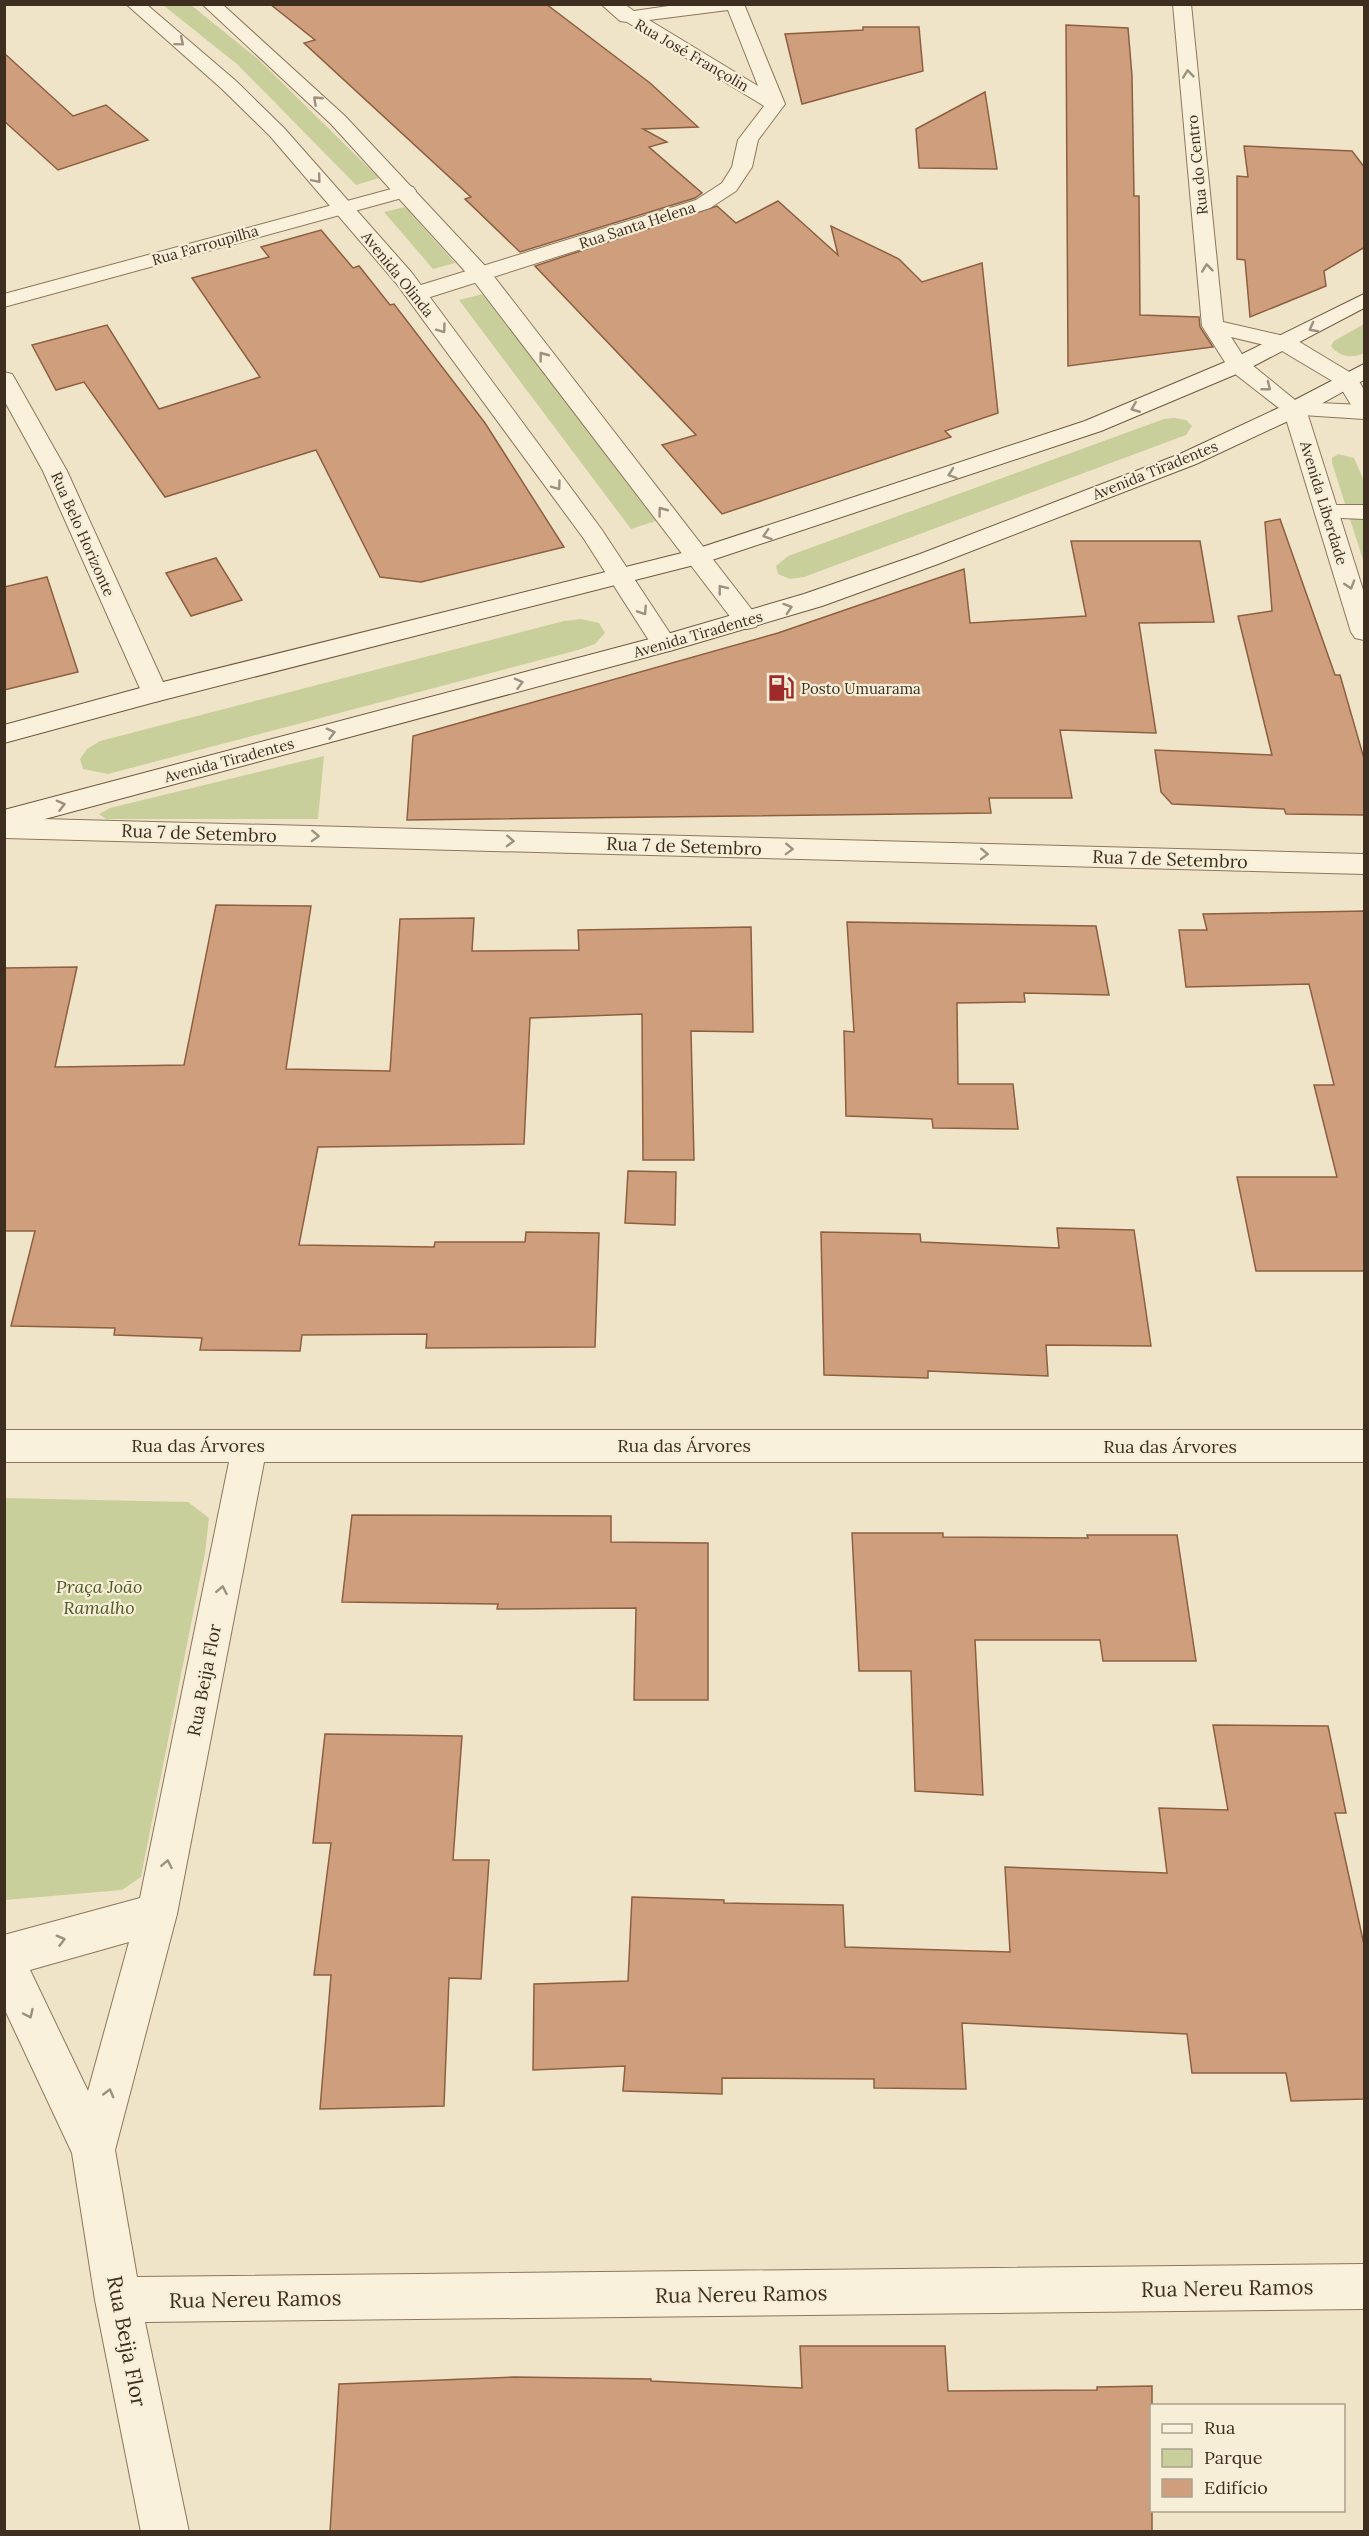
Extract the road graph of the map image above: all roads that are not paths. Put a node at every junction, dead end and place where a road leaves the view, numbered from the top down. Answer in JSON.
{"nodes":[{"id":1,"x":135,"y":4,"type":"edge"},
{"id":2,"x":211,"y":4,"type":"edge"},
{"id":3,"x":610,"y":4,"type":"edge"},
{"id":4,"x":729,"y":4,"type":"edge"},
{"id":5,"x":735,"y":4,"type":"edge"},
{"id":6,"x":1174,"y":4,"type":"edge"},
{"id":7,"x":1182,"y":5,"type":"edge"},
{"id":8,"x":627,"y":17,"type":"junction"},
{"id":9,"x":775,"y":104,"type":"junction"},
{"id":10,"x":406,"y":191,"type":"junction"},
{"id":11,"x":341,"y":207,"type":"junction"},
{"id":12,"x":481,"y":275,"type":"junction"},
{"id":13,"x":416,"y":294,"type":"junction"},
{"id":14,"x":1365,"y":300,"type":"edge"},
{"id":15,"x":4,"y":301,"type":"edge"},
{"id":16,"x":1213,"y":326,"type":"junction"},
{"id":17,"x":1285,"y":343,"type":"junction"},
{"id":18,"x":1238,"y":365,"type":"junction"},
{"id":19,"x":1356,"y":376,"type":"edge"},
{"id":20,"x":4,"y":379,"type":"edge"},
{"id":21,"x":1295,"y":409,"type":"junction"},
{"id":22,"x":1365,"y":410,"type":"edge"},
{"id":23,"x":1327,"y":512,"type":"junction"},
{"id":24,"x":1365,"y":512,"type":"edge"},
{"id":25,"x":697,"y":557,"type":"junction"},
{"id":26,"x":621,"y":578,"type":"junction"},
{"id":27,"x":747,"y":621,"type":"junction"},
{"id":28,"x":1365,"y":632,"type":"edge"},
{"id":29,"x":664,"y":644,"type":"junction"},
{"id":30,"x":155,"y":693,"type":"junction"},
{"id":31,"x":4,"y":734,"type":"edge"},
{"id":32,"x":4,"y":820,"type":"edge"},
{"id":33,"x":4,"y":828,"type":"edge"},
{"id":34,"x":1365,"y":864,"type":"edge"},
{"id":35,"x":250,"y":1445,"type":"junction"},
{"id":36,"x":4,"y":1446,"type":"edge"},
{"id":37,"x":1365,"y":1446,"type":"edge"},
{"id":38,"x":157,"y":1914,"type":"junction"},
{"id":39,"x":4,"y":1956,"type":"edge"},
{"id":40,"x":4,"y":1961,"type":"edge"},
{"id":41,"x":93,"y":2150,"type":"junction"},
{"id":42,"x":1365,"y":2287,"type":"edge"},
{"id":43,"x":118,"y":2300,"type":"junction"},
{"id":44,"x":165,"y":2532,"type":"edge"}],
"edges":[{"from":1,"to":11,"type":"street","name":"Avenida Olinda","one_way":true},
{"from":10,"to":2,"type":"street","one_way":true},
{"from":3,"to":8,"type":"street","name":"Rua José Françolin"},
{"from":4,"to":8,"type":"street"},
{"from":5,"to":9,"type":"street"},
{"from":6,"to":7,"type":"street"},
{"from":16,"to":7,"type":"street","name":"Rua do Centro","one_way":true},
{"from":8,"to":9,"type":"street","name":"Rua José Françolin"},
{"from":9,"to":12,"type":"street","name":"Rua Santa Helena"},
{"from":10,"to":11,"type":"street","name":"Rua Farroupilha"},
{"from":10,"to":12,"type":"street"},
{"from":11,"to":13,"type":"street","name":"Avenida Olinda"},
{"from":11,"to":15,"type":"street","name":"Rua Farroupilha"},
{"from":12,"to":13,"type":"street","name":"Rua Santa Helena"},
{"from":25,"to":12,"type":"street","one_way":true},
{"from":13,"to":26,"type":"street","name":"Avenida Olinda","one_way":true},
{"from":14,"to":17,"type":"street","one_way":true},
{"from":16,"to":17,"type":"street"},
{"from":16,"to":18,"type":"street","name":"Rua do Centro"},
{"from":17,"to":18,"type":"street"},
{"from":17,"to":19,"type":"street"},
{"from":18,"to":21,"type":"street","name":"Rua do Centro","one_way":true},
{"from":18,"to":25,"type":"street","one_way":true},
{"from":19,"to":21,"type":"street","name":"Avenida Tiradentes"},
{"from":19,"to":22,"type":"street"},
{"from":20,"to":30,"type":"street","name":"Rua Belo Horizonte"},
{"from":21,"to":22,"type":"street"},
{"from":21,"to":23,"type":"street","name":"Avenida Liberdade"},
{"from":27,"to":21,"type":"street","name":"Avenida Tiradentes","one_way":true},
{"from":23,"to":24,"type":"street"},
{"from":23,"to":28,"type":"street","name":"Avenida Liberdade","one_way":true},
{"from":25,"to":26,"type":"street"},
{"from":27,"to":25,"type":"street","one_way":true},
{"from":26,"to":29,"type":"street","name":"Avenida Olinda","one_way":true},
{"from":26,"to":30,"type":"street"},
{"from":27,"to":29,"type":"street","name":"Avenida Tiradentes"},
{"from":32,"to":29,"type":"street","name":"Avenida Tiradentes","one_way":true},
{"from":30,"to":31,"type":"street"},
{"from":33,"to":34,"type":"street","name":"Rua 7 de Setembro","one_way":true},
{"from":35,"to":36,"type":"street","name":"Rua das Árvores"},
{"from":35,"to":37,"type":"street","name":"Rua das Árvores"},
{"from":38,"to":35,"type":"street","name":"Rua Beija Flor","one_way":true},
{"from":39,"to":38,"type":"street","one_way":true},
{"from":41,"to":38,"type":"street","name":"Rua Beija Flor","one_way":true},
{"from":40,"to":41,"type":"street","name":"Rua Beija Flor","one_way":true},
{"from":41,"to":43,"type":"street","name":"Rua Beija Flor"},
{"from":42,"to":43,"type":"street","name":"Rua Nereu Ramos"},
{"from":43,"to":44,"type":"street","name":"Rua Beija Flor"}]}
